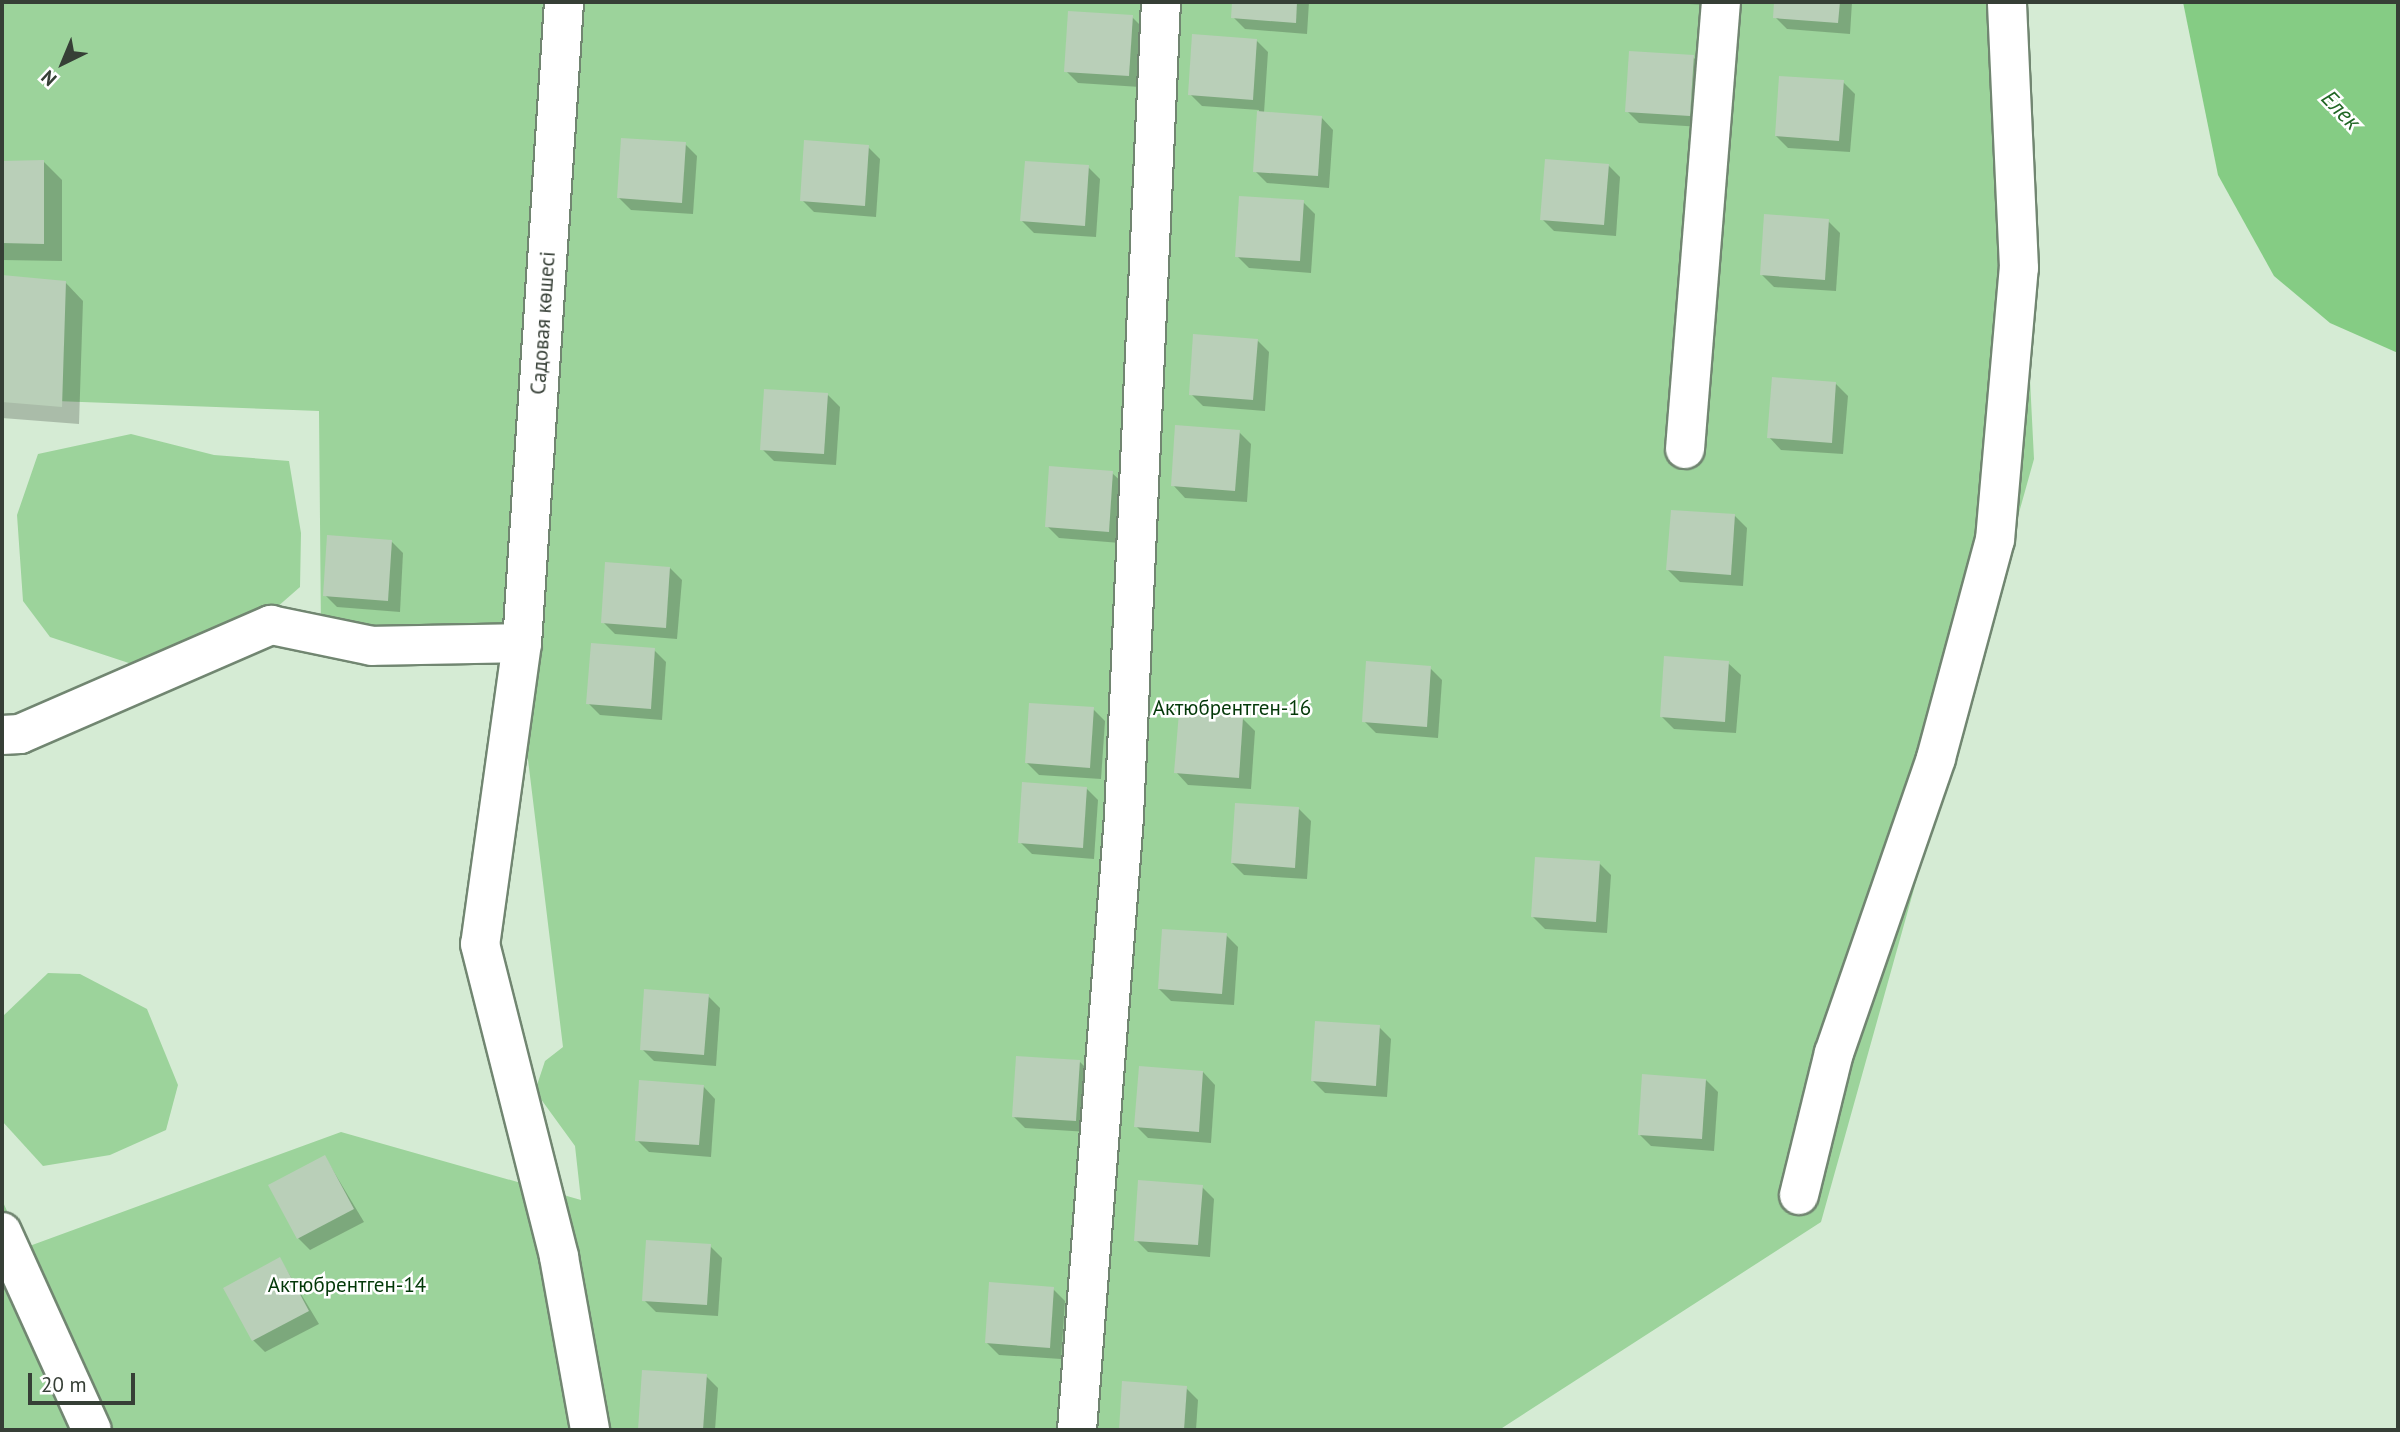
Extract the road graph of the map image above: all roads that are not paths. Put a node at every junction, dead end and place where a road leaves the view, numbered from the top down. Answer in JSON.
{"nodes":[{"id":1,"x":564,"y":2,"type":"edge"},
{"id":2,"x":1161,"y":2,"type":"edge"},
{"id":3,"x":1721,"y":2,"type":"edge"},
{"id":4,"x":2007,"y":2,"type":"edge"},
{"id":5,"x":1685,"y":449,"type":"dead end"},
{"id":6,"x":522,"y":643,"type":"junction"},
{"id":7,"x":2,"y":735,"type":"edge"},
{"id":8,"x":1799,"y":1195,"type":"dead end"},
{"id":9,"x":2,"y":1233,"type":"edge"},
{"id":10,"x":92,"y":1430,"type":"edge"},
{"id":11,"x":590,"y":1430,"type":"edge"},
{"id":12,"x":1077,"y":1430,"type":"edge"}],
"edges":[{"from":1,"to":6,"type":"lane","name":"Садовая көшесі"},
{"from":2,"to":12,"type":"lane"},
{"from":3,"to":5,"type":"lane"},
{"from":4,"to":8,"type":"lane"},
{"from":6,"to":7,"type":"lane"},
{"from":6,"to":11,"type":"lane","name":"Садовая көшесі"},
{"from":9,"to":10,"type":"lane"}]}
